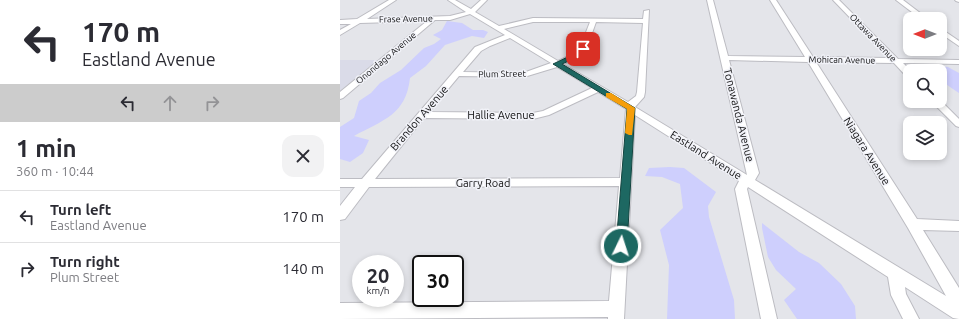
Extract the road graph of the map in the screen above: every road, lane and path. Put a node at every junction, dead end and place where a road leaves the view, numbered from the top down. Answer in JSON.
{"nodes":[{"id":1,"x":393,"y":0,"type":"edge"},
{"id":2,"x":451,"y":0,"type":"edge"},
{"id":3,"x":484,"y":0,"type":"edge"},
{"id":4,"x":710,"y":0,"type":"edge"},
{"id":5,"x":773,"y":0,"type":"edge"},
{"id":6,"x":836,"y":0,"type":"edge"},
{"id":7,"x":900,"y":0,"type":"edge"},
{"id":8,"x":647,"y":11,"type":"dead end"},
{"id":9,"x":470,"y":12,"type":"junction"},
{"id":10,"x":916,"y":12,"type":"edge"},
{"id":11,"x":432,"y":20,"type":"junction"},
{"id":12,"x":594,"y":20,"type":"junction"},
{"id":13,"x":646,"y":21,"type":"junction"},
{"id":14,"x":340,"y":22,"type":"edge"},
{"id":15,"x":358,"y":22,"type":"junction"},
{"id":16,"x":498,"y":28,"type":"junction"},
{"id":17,"x":340,"y":33,"type":"edge"},
{"id":18,"x":947,"y":35,"type":"edge"},
{"id":19,"x":510,"y":36,"type":"junction"},
{"id":20,"x":959,"y":44,"type":"edge"},
{"id":21,"x":725,"y":58,"type":"junction"},
{"id":22,"x":810,"y":59,"type":"junction"},
{"id":23,"x":896,"y":61,"type":"junction"},
{"id":24,"x":959,"y":62,"type":"edge"},
{"id":25,"x":557,"y":64,"type":"junction"},
{"id":26,"x":903,"y":68,"type":"edge"},
{"id":27,"x":457,"y":74,"type":"junction"},
{"id":28,"x":598,"y":89,"type":"junction"},
{"id":29,"x":340,"y":96,"type":"edge"},
{"id":30,"x":631,"y":108,"type":"junction"},
{"id":31,"x":943,"y":108,"type":"edge"},
{"id":32,"x":422,"y":115,"type":"junction"},
{"id":33,"x":959,"y":124,"type":"edge"},
{"id":34,"x":748,"y":181,"type":"junction"},
{"id":35,"x":626,"y":182,"type":"junction"},
{"id":36,"x":340,"y":183,"type":"edge"},
{"id":37,"x":366,"y":183,"type":"junction"},
{"id":38,"x":340,"y":215,"type":"edge"},
{"id":39,"x":913,"y":224,"type":"junction"},
{"id":40,"x":959,"y":226,"type":"edge"},
{"id":41,"x":895,"y":273,"type":"junction"},
{"id":42,"x":959,"y":303,"type":"edge"},
{"id":43,"x":340,"y":311,"type":"edge"},
{"id":44,"x":959,"y":312,"type":"edge"},
{"id":45,"x":616,"y":314,"type":"edge"},
{"id":46,"x":769,"y":319,"type":"edge"},
{"id":47,"x":910,"y":319,"type":"edge"}],
"edges":[{"from":1,"to":15,"type":"street"},
{"from":2,"to":9,"type":"street","name":"Eastland Avenue"},
{"from":3,"to":9,"type":"street"},
{"from":4,"to":21,"type":"street","name":"Tonawanda Avenue"},
{"from":5,"to":22,"type":"street","name":"Niagara Avenue"},
{"from":6,"to":23,"type":"street","name":"Ottawa Avenue"},
{"from":7,"to":10,"type":"street"},
{"from":8,"to":13,"type":"street"},
{"from":9,"to":11,"type":"street","name":"Frase Avenue"},
{"from":9,"to":16,"type":"street","name":"Eastland Avenue"},
{"from":11,"to":15,"type":"street","name":"Frase Avenue"},
{"from":11,"to":29,"type":"street","name":"Onondago Avenue"},
{"from":12,"to":13,"type":"street"},
{"from":12,"to":16,"type":"street"},
{"from":12,"to":25,"type":"street","name":"Plum Street"},
{"from":13,"to":30,"type":"street"},
{"from":14,"to":15,"type":"street","name":"Frase Avenue"},
{"from":15,"to":17,"type":"street"},
{"from":16,"to":19,"type":"street","name":"Eastland Avenue"},
{"from":18,"to":20,"type":"street"},
{"from":19,"to":25,"type":"street","name":"Eastland Avenue"},
{"from":19,"to":27,"type":"street","name":"Brandon Avenue"},
{"from":21,"to":22,"type":"street","name":"Mohican Avenue"},
{"from":21,"to":34,"type":"street","name":"Tonawanda Avenue"},
{"from":22,"to":23,"type":"street","name":"Mohican Avenue"},
{"from":22,"to":39,"type":"street","name":"Niagara Avenue"},
{"from":23,"to":24,"type":"street","name":"Mohican Avenue"},
{"from":23,"to":26,"type":"street","name":"Ottawa Avenue"},
{"from":25,"to":27,"type":"street","name":"Plum Street"},
{"from":25,"to":28,"type":"street","name":"Eastland Avenue"},
{"from":27,"to":32,"type":"street","name":"Brandon Avenue"},
{"from":28,"to":30,"type":"street","name":"Eastland Avenue"},
{"from":28,"to":32,"type":"street","name":"Hallie Avenue"},
{"from":30,"to":34,"type":"street","name":"Eastland Avenue"},
{"from":30,"to":35,"type":"street"},
{"from":31,"to":33,"type":"street"},
{"from":32,"to":37,"type":"street","name":"Brandon Avenue"},
{"from":34,"to":41,"type":"street","name":"Eastland Avenue"},
{"from":34,"to":46,"type":"street","name":"Tonawanda Avenue"},
{"from":35,"to":37,"type":"street","name":"Garry Road"},
{"from":35,"to":45,"type":"street"},
{"from":36,"to":37,"type":"street","name":"Garry Road"},
{"from":37,"to":38,"type":"street","name":"Brandon Avenue"},
{"from":39,"to":40,"type":"street"},
{"from":39,"to":42,"type":"street","name":"Niagara Avenue"},
{"from":41,"to":44,"type":"street","name":"Eastland Avenue"},
{"from":41,"to":47,"type":"street"},
{"from":43,"to":45,"type":"street"}]}
